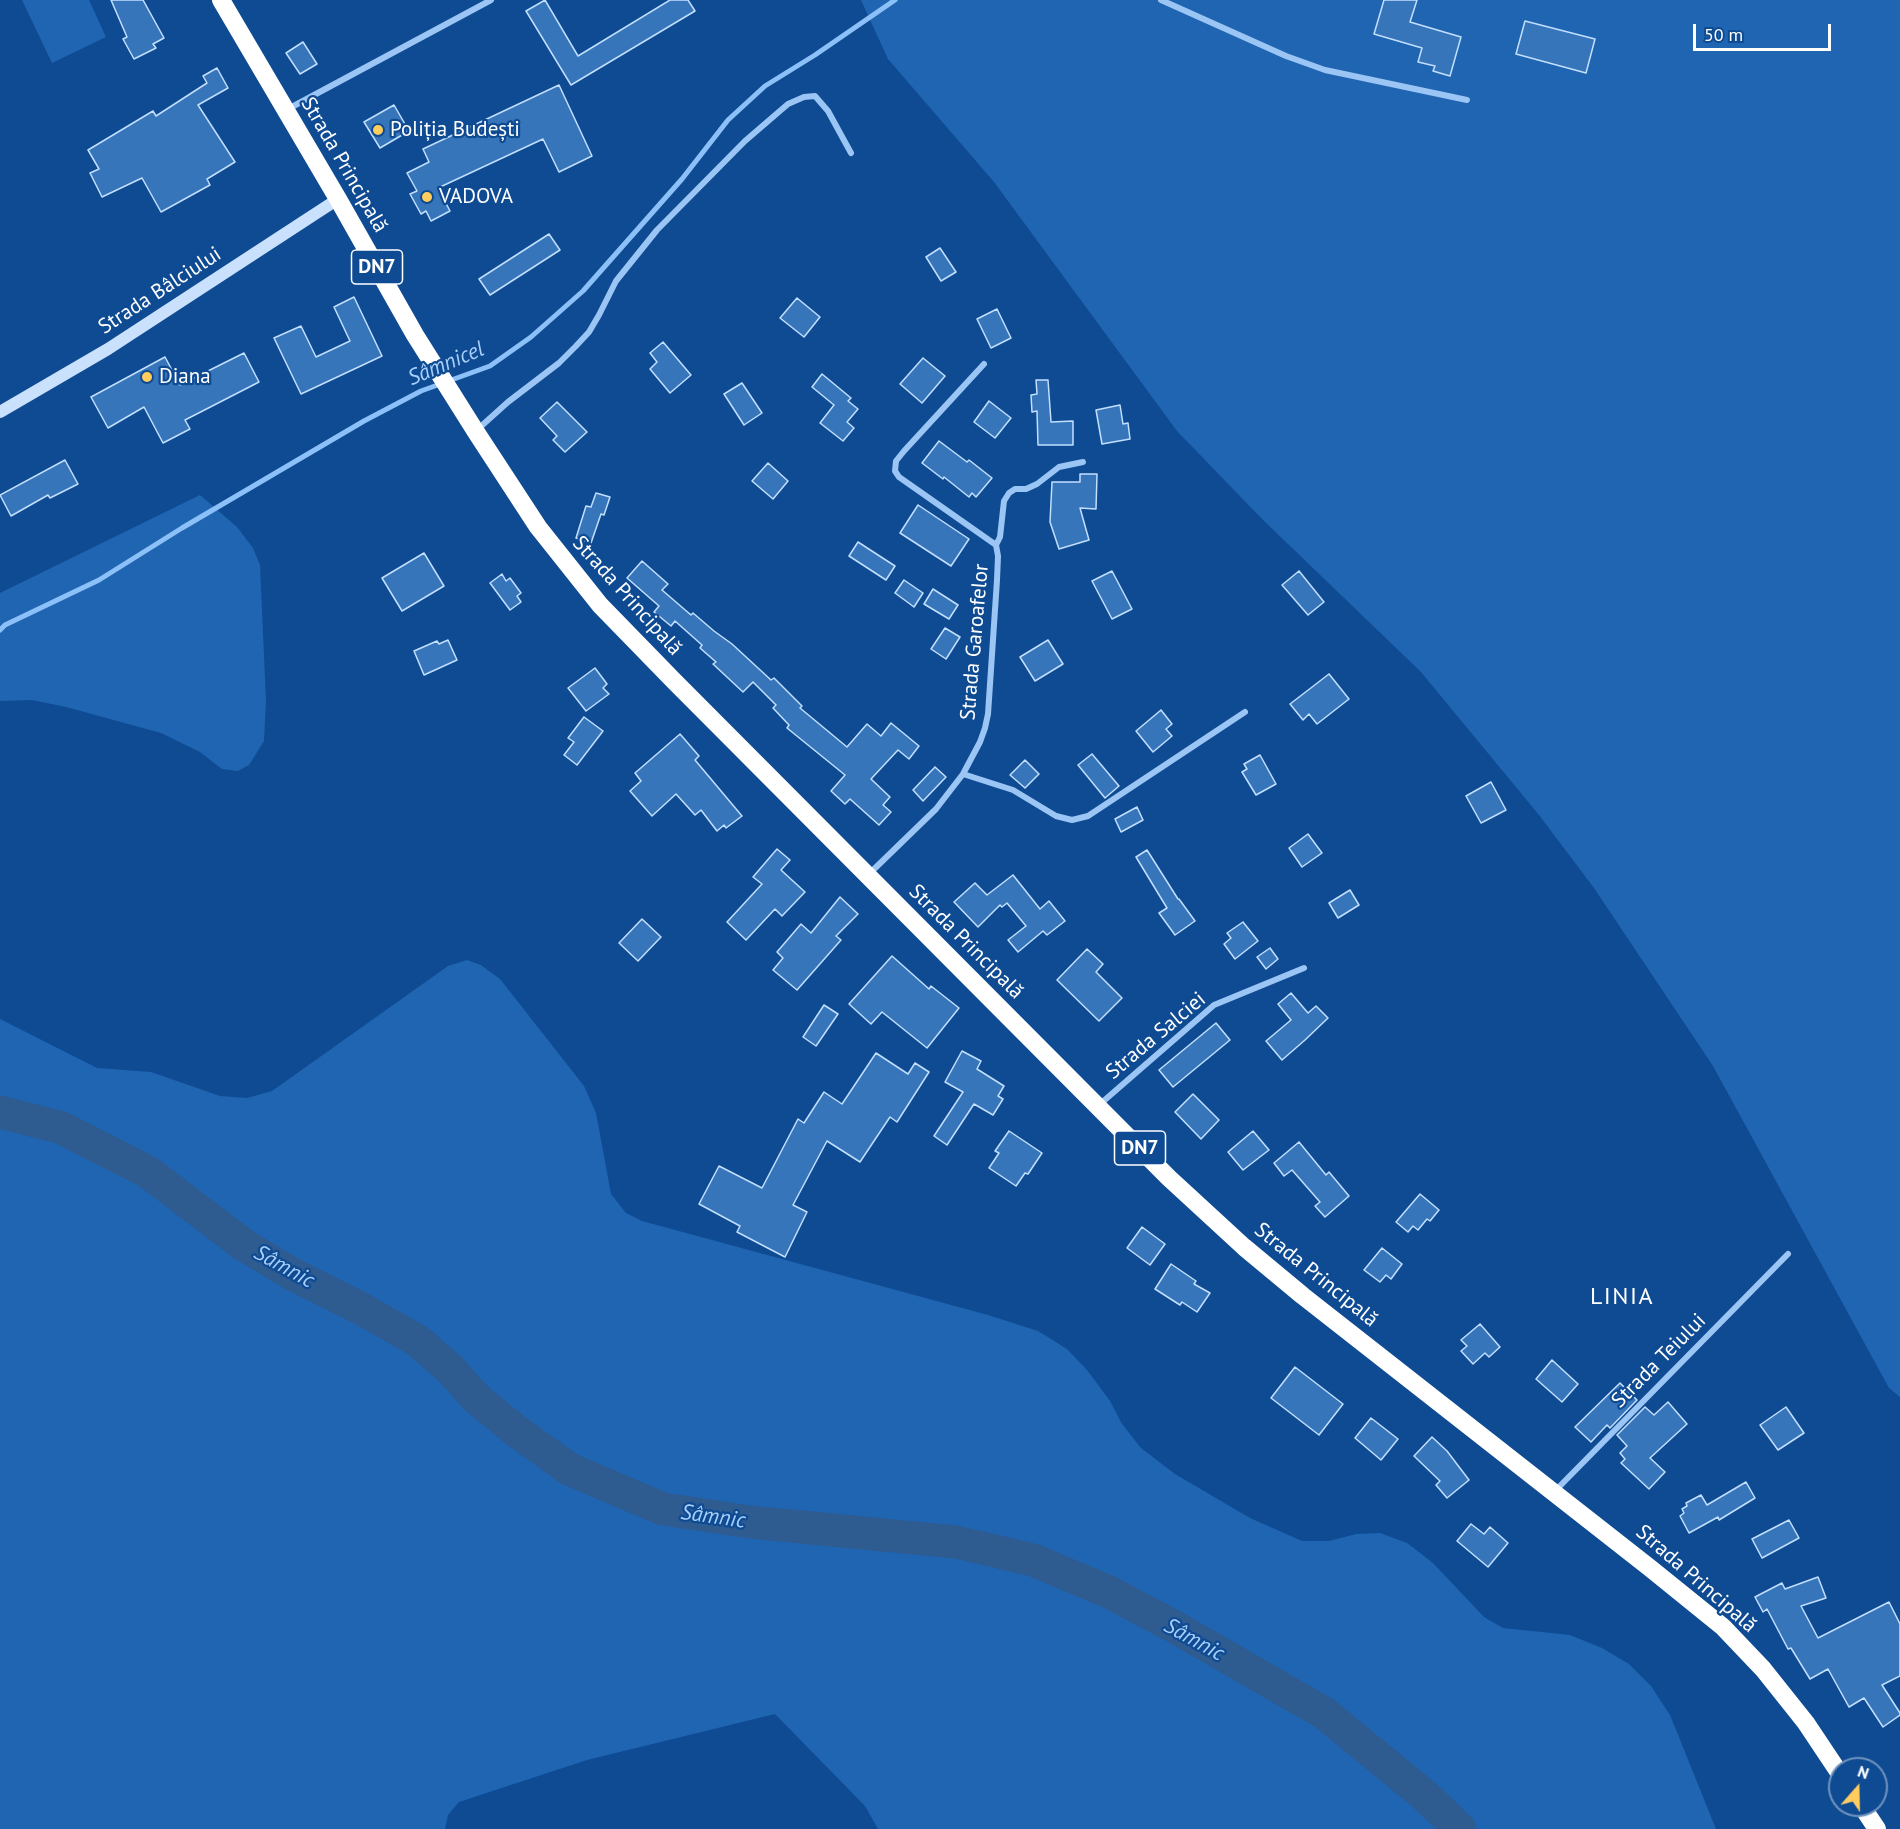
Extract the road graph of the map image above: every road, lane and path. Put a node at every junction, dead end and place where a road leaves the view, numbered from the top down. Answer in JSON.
{"nodes":[{"id":1,"x":221,"y":0,"type":"edge"},
{"id":2,"x":491,"y":0,"type":"edge"},
{"id":3,"x":1161,"y":0,"type":"edge"},
{"id":4,"x":1467,"y":100,"type":"dead end"},
{"id":5,"x":286,"y":110,"type":"junction"},
{"id":6,"x":851,"y":153,"type":"dead end"},
{"id":7,"x":338,"y":199,"type":"junction"},
{"id":8,"x":984,"y":364,"type":"dead end"},
{"id":9,"x":0,"y":412,"type":"edge"},
{"id":10,"x":476,"y":432,"type":"junction"},
{"id":11,"x":1083,"y":462,"type":"dead end"},
{"id":12,"x":996,"y":545,"type":"junction"},
{"id":13,"x":1245,"y":712,"type":"dead end"},
{"id":14,"x":963,"y":774,"type":"junction"},
{"id":15,"x":868,"y":875,"type":"junction"},
{"id":16,"x":1304,"y":968,"type":"dead end"},
{"id":17,"x":1098,"y":1106,"type":"junction"},
{"id":18,"x":1788,"y":1254,"type":"dead end"},
{"id":19,"x":1554,"y":1492,"type":"junction"},
{"id":20,"x":1829,"y":1757,"type":"edge"}],
"edges":[{"from":1,"to":5,"type":"highway","name":"Strada Principală","number":"DN7"},
{"from":2,"to":5,"type":"street"},
{"from":3,"to":4,"type":"street"},
{"from":5,"to":7,"type":"highway","name":"Strada Principală","number":"DN7"},
{"from":6,"to":10,"type":"street"},
{"from":7,"to":9,"type":"main road","name":"Strada Bâlciului"},
{"from":7,"to":10,"type":"highway","name":"Strada Principală","number":"DN7"},
{"from":8,"to":12,"type":"street","name":"Strada Garoafelor"},
{"from":10,"to":15,"type":"highway","name":"Strada Principală","number":"DN7"},
{"from":11,"to":12,"type":"street","name":"Strada Garoafelor"},
{"from":12,"to":14,"type":"street","name":"Strada Garoafelor"},
{"from":13,"to":14,"type":"street"},
{"from":14,"to":15,"type":"street","name":"Strada Garoafelor"},
{"from":15,"to":17,"type":"highway","name":"Strada Principală","number":"DN7"},
{"from":16,"to":17,"type":"street","name":"Strada Salciei"},
{"from":17,"to":19,"type":"highway","name":"Strada Principală","number":"DN7"},
{"from":18,"to":19,"type":"street","name":"Strada Teiului"},
{"from":19,"to":20,"type":"highway","name":"Strada Principală","number":"DN7"}]}
